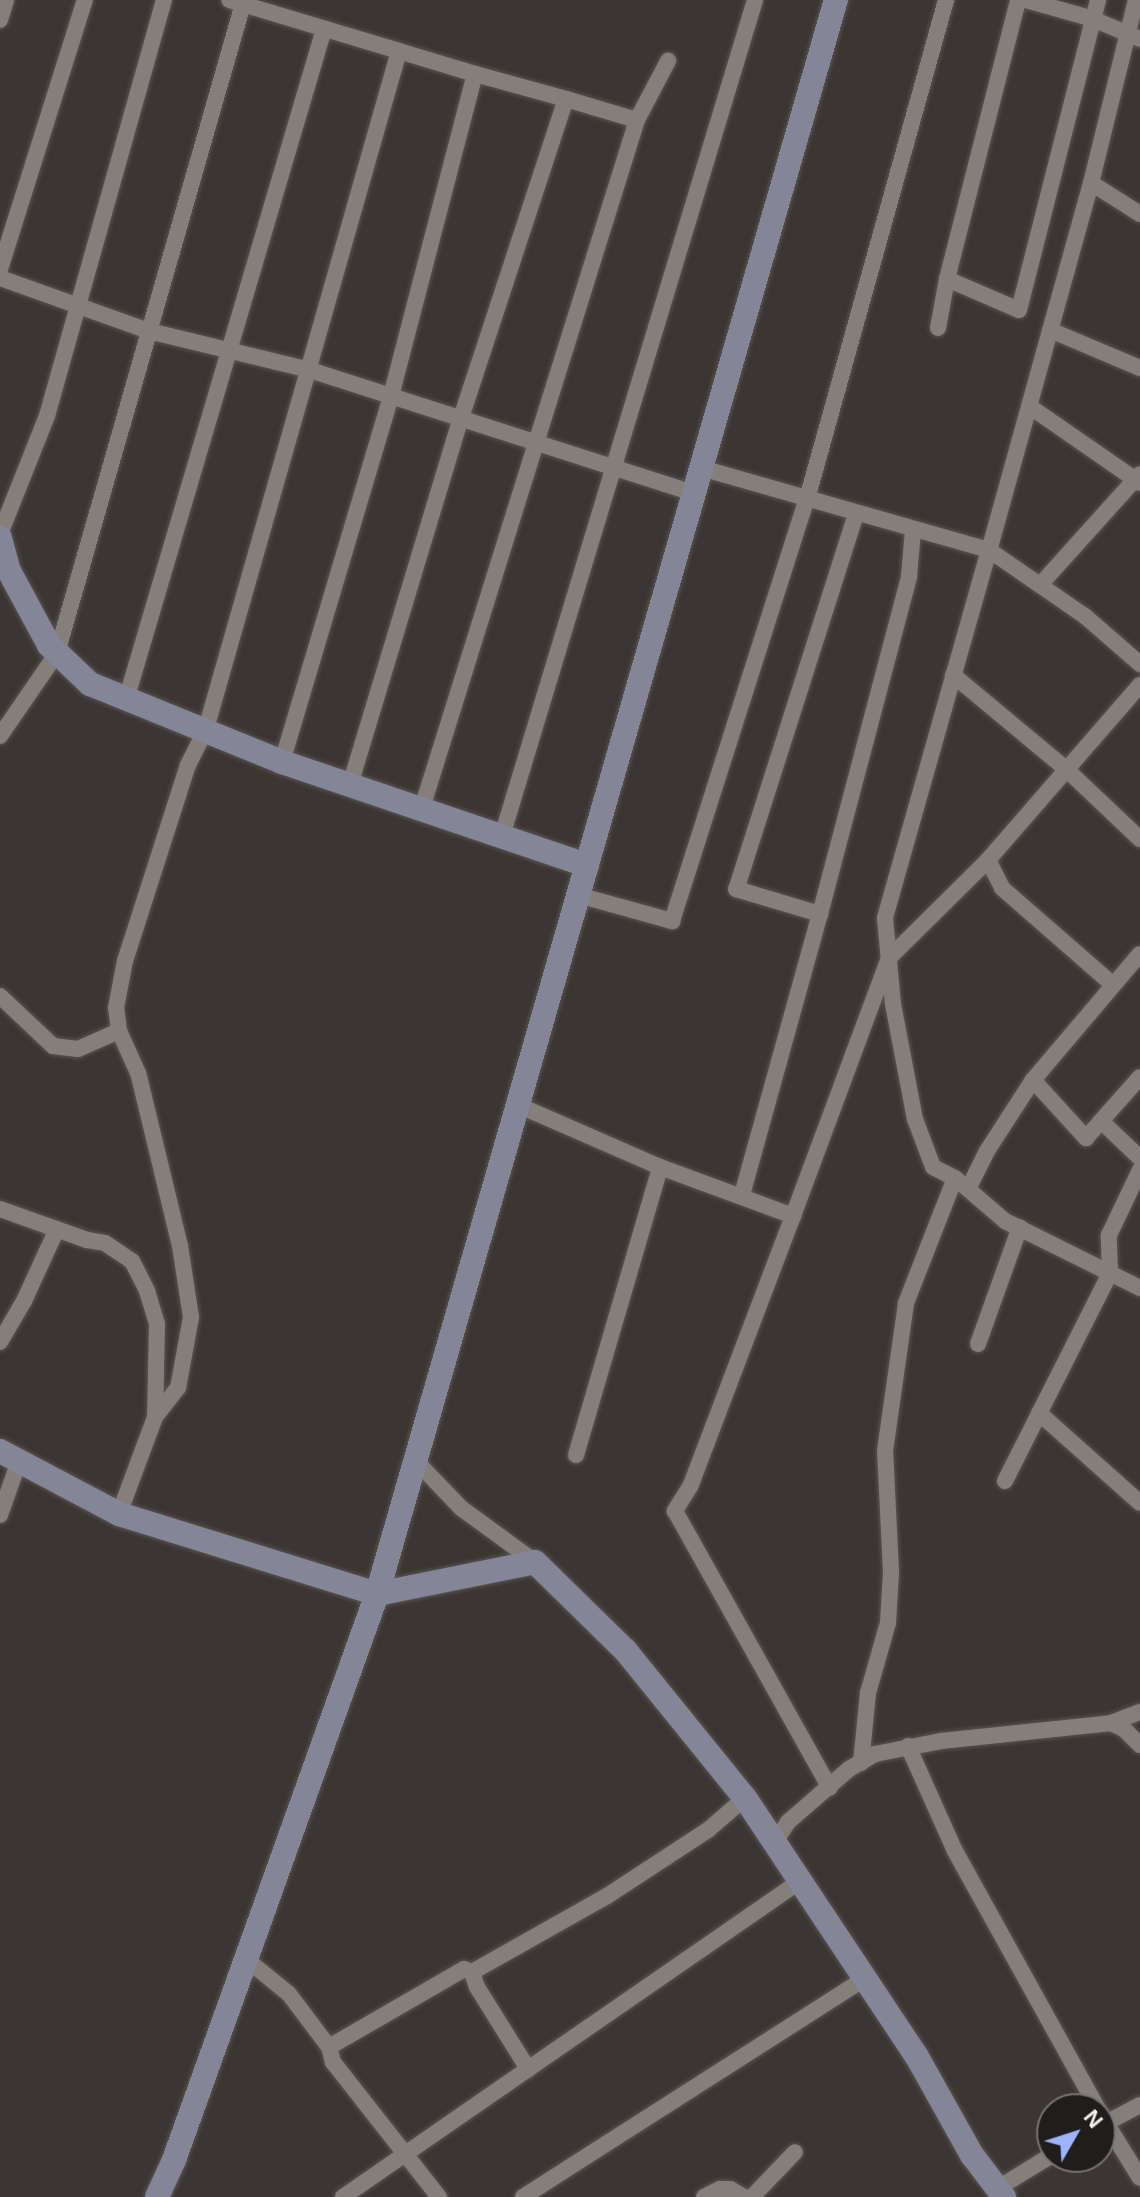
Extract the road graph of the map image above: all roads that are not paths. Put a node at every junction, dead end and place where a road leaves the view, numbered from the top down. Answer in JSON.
{"nodes":[{"id":1,"x":6,"y":0,"type":"edge"},
{"id":2,"x":85,"y":0,"type":"edge"},
{"id":3,"x":164,"y":0,"type":"edge"},
{"id":4,"x":755,"y":0,"type":"edge"},
{"id":5,"x":836,"y":0,"type":"edge"},
{"id":6,"x":946,"y":0,"type":"edge"},
{"id":7,"x":1018,"y":0,"type":"edge"},
{"id":8,"x":1026,"y":0,"type":"edge"},
{"id":9,"x":1098,"y":0,"type":"edge"},
{"id":10,"x":1136,"y":0,"type":"edge"},
{"id":11,"x":236,"y":2,"type":"edge"},
{"id":12,"x":1093,"y":19,"type":"junction"},
{"id":13,"x":0,"y":20,"type":"edge"},
{"id":14,"x":324,"y":29,"type":"junction"},
{"id":15,"x":1134,"y":35,"type":"edge"},
{"id":16,"x":399,"y":51,"type":"junction"},
{"id":17,"x":668,"y":61,"type":"dead end"},
{"id":18,"x":475,"y":74,"type":"junction"},
{"id":19,"x":566,"y":99,"type":"junction"},
{"id":20,"x":637,"y":120,"type":"junction"},
{"id":21,"x":1091,"y":183,"type":"junction"},
{"id":22,"x":1140,"y":214,"type":"edge"},
{"id":23,"x":0,"y":269,"type":"edge"},
{"id":24,"x":0,"y":278,"type":"edge"},
{"id":25,"x":947,"y":279,"type":"junction"},
{"id":26,"x":77,"y":308,"type":"junction"},
{"id":27,"x":938,"y":328,"type":"dead end"},
{"id":28,"x":1050,"y":330,"type":"junction"},
{"id":29,"x":149,"y":331,"type":"junction"},
{"id":30,"x":229,"y":353,"type":"junction"},
{"id":31,"x":1140,"y":368,"type":"edge"},
{"id":32,"x":310,"y":370,"type":"junction"},
{"id":33,"x":391,"y":396,"type":"junction"},
{"id":34,"x":1029,"y":406,"type":"junction"},
{"id":35,"x":461,"y":418,"type":"junction"},
{"id":36,"x":534,"y":442,"type":"junction"},
{"id":37,"x":613,"y":467,"type":"junction"},
{"id":38,"x":701,"y":468,"type":"junction"},
{"id":39,"x":1138,"y":479,"type":"edge"},
{"id":40,"x":694,"y":493,"type":"junction"},
{"id":41,"x":807,"y":499,"type":"junction"},
{"id":42,"x":856,"y":514,"type":"junction"},
{"id":43,"x":913,"y":530,"type":"junction"},
{"id":44,"x":0,"y":536,"type":"edge"},
{"id":45,"x":989,"y":550,"type":"junction"},
{"id":46,"x":1040,"y":585,"type":"junction"},
{"id":47,"x":57,"y":653,"type":"junction"},
{"id":48,"x":1140,"y":664,"type":"edge"},
{"id":49,"x":953,"y":675,"type":"junction"},
{"id":50,"x":1140,"y":685,"type":"edge"},
{"id":51,"x":126,"y":700,"type":"junction"},
{"id":52,"x":206,"y":729,"type":"junction"},
{"id":53,"x":0,"y":736,"type":"edge"},
{"id":54,"x":282,"y":762,"type":"junction"},
{"id":55,"x":1066,"y":769,"type":"junction"},
{"id":56,"x":350,"y":785,"type":"junction"},
{"id":57,"x":422,"y":808,"type":"junction"},
{"id":58,"x":502,"y":836,"type":"junction"},
{"id":59,"x":1140,"y":839,"type":"edge"},
{"id":60,"x":988,"y":860,"type":"junction"},
{"id":61,"x":587,"y":865,"type":"junction"},
{"id":62,"x":578,"y":895,"type":"junction"},
{"id":63,"x":820,"y":914,"type":"junction"},
{"id":64,"x":1140,"y":954,"type":"edge"},
{"id":65,"x":889,"y":958,"type":"junction"},
{"id":66,"x":1113,"y":985,"type":"junction"},
{"id":67,"x":0,"y":996,"type":"edge"},
{"id":68,"x":119,"y":1031,"type":"junction"},
{"id":69,"x":1140,"y":1077,"type":"edge"},
{"id":70,"x":1033,"y":1080,"type":"junction"},
{"id":71,"x":518,"y":1105,"type":"junction"},
{"id":72,"x":1101,"y":1121,"type":"junction"},
{"id":73,"x":1140,"y":1158,"type":"edge"},
{"id":74,"x":660,"y":1167,"type":"junction"},
{"id":75,"x":1140,"y":1170,"type":"edge"},
{"id":76,"x":961,"y":1184,"type":"junction"},
{"id":77,"x":742,"y":1195,"type":"junction"},
{"id":78,"x":0,"y":1209,"type":"edge"},
{"id":79,"x":793,"y":1216,"type":"junction"},
{"id":80,"x":1020,"y":1227,"type":"junction"},
{"id":81,"x":57,"y":1229,"type":"junction"},
{"id":82,"x":1110,"y":1273,"type":"junction"},
{"id":83,"x":1140,"y":1288,"type":"edge"},
{"id":84,"x":0,"y":1342,"type":"edge"},
{"id":85,"x":978,"y":1344,"type":"dead end"},
{"id":86,"x":1039,"y":1413,"type":"junction"},
{"id":87,"x":155,"y":1417,"type":"junction"},
{"id":88,"x":576,"y":1455,"type":"dead end"},
{"id":89,"x":9,"y":1456,"type":"edge"},
{"id":90,"x":415,"y":1460,"type":"junction"},
{"id":91,"x":1005,"y":1481,"type":"dead end"},
{"id":92,"x":1140,"y":1503,"type":"edge"},
{"id":93,"x":119,"y":1514,"type":"junction"},
{"id":94,"x":0,"y":1515,"type":"edge"},
{"id":95,"x":535,"y":1562,"type":"junction"},
{"id":96,"x":377,"y":1594,"type":"junction"},
{"id":97,"x":1140,"y":1712,"type":"edge"},
{"id":98,"x":1111,"y":1723,"type":"junction"},
{"id":99,"x":1140,"y":1745,"type":"edge"},
{"id":100,"x":908,"y":1746,"type":"junction"},
{"id":101,"x":861,"y":1763,"type":"junction"},
{"id":102,"x":830,"y":1788,"type":"junction"},
{"id":103,"x":745,"y":1798,"type":"junction"},
{"id":104,"x":775,"y":1842,"type":"junction"},
{"id":105,"x":800,"y":1881,"type":"junction"},
{"id":106,"x":246,"y":1959,"type":"junction"},
{"id":107,"x":472,"y":1972,"type":"junction"},
{"id":108,"x":865,"y":1978,"type":"junction"},
{"id":109,"x":329,"y":2047,"type":"junction"},
{"id":110,"x":528,"y":2069,"type":"junction"},
{"id":111,"x":1088,"y":2093,"type":"edge"},
{"id":112,"x":1140,"y":2105,"type":"edge"},
{"id":113,"x":1116,"y":2112,"type":"edge"},
{"id":114,"x":1116,"y":2140,"type":"edge"},
{"id":115,"x":795,"y":2152,"type":"dead end"},
{"id":116,"x":405,"y":2154,"type":"junction"},
{"id":117,"x":1036,"y":2167,"type":"edge"},
{"id":118,"x":1140,"y":2178,"type":"edge"},
{"id":119,"x":1001,"y":2193,"type":"edge"},
{"id":120,"x":531,"y":2195,"type":"edge"},
{"id":121,"x":157,"y":2197,"type":"edge"},
{"id":122,"x":343,"y":2197,"type":"edge"},
{"id":123,"x":439,"y":2197,"type":"edge"},
{"id":124,"x":704,"y":2197,"type":"edge"},
{"id":125,"x":744,"y":2197,"type":"edge"},
{"id":126,"x":752,"y":2197,"type":"edge"}],
"edges":[{"from":1,"to":13,"type":"street"},
{"from":2,"to":23,"type":"street"},
{"from":3,"to":26,"type":"street"},
{"from":4,"to":37,"type":"street"},
{"from":5,"to":38,"type":"street"},
{"from":6,"to":41,"type":"street"},
{"from":7,"to":25,"type":"street"},
{"from":8,"to":12,"type":"street"},
{"from":9,"to":12,"type":"street"},
{"from":10,"to":15,"type":"street"},
{"from":11,"to":14,"type":"street"},
{"from":11,"to":29,"type":"street"},
{"from":12,"to":15,"type":"street"},
{"from":12,"to":25,"type":"street"},
{"from":14,"to":16,"type":"street"},
{"from":14,"to":30,"type":"street"},
{"from":15,"to":21,"type":"street"},
{"from":16,"to":18,"type":"street"},
{"from":16,"to":32,"type":"street"},
{"from":17,"to":20,"type":"street"},
{"from":18,"to":19,"type":"street"},
{"from":18,"to":33,"type":"street"},
{"from":19,"to":20,"type":"street"},
{"from":19,"to":35,"type":"street"},
{"from":20,"to":36,"type":"street"},
{"from":21,"to":22,"type":"street"},
{"from":21,"to":28,"type":"street"},
{"from":24,"to":26,"type":"street"},
{"from":25,"to":27,"type":"street"},
{"from":26,"to":29,"type":"street"},
{"from":26,"to":44,"type":"street"},
{"from":28,"to":31,"type":"street"},
{"from":28,"to":34,"type":"street"},
{"from":29,"to":30,"type":"street"},
{"from":29,"to":47,"type":"street"},
{"from":30,"to":32,"type":"street"},
{"from":30,"to":51,"type":"street"},
{"from":32,"to":33,"type":"street"},
{"from":32,"to":52,"type":"street"},
{"from":33,"to":35,"type":"street"},
{"from":33,"to":54,"type":"street"},
{"from":34,"to":39,"type":"street"},
{"from":34,"to":45,"type":"street"},
{"from":35,"to":36,"type":"street"},
{"from":35,"to":56,"type":"street"},
{"from":36,"to":37,"type":"street"},
{"from":36,"to":57,"type":"street"},
{"from":37,"to":40,"type":"street"},
{"from":37,"to":58,"type":"street"},
{"from":38,"to":40,"type":"street"},
{"from":38,"to":41,"type":"street"},
{"from":39,"to":46,"type":"street"},
{"from":40,"to":61,"type":"street"},
{"from":41,"to":42,"type":"street"},
{"from":41,"to":62,"type":"street"},
{"from":42,"to":43,"type":"street"},
{"from":42,"to":63,"type":"street"},
{"from":43,"to":45,"type":"street"},
{"from":43,"to":63,"type":"street"},
{"from":44,"to":47,"type":"street"},
{"from":45,"to":46,"type":"street"},
{"from":45,"to":49,"type":"street"},
{"from":46,"to":48,"type":"street"},
{"from":47,"to":51,"type":"street"},
{"from":47,"to":53,"type":"street"},
{"from":49,"to":55,"type":"street"},
{"from":49,"to":65,"type":"street"},
{"from":50,"to":55,"type":"street"},
{"from":51,"to":52,"type":"street"},
{"from":52,"to":54,"type":"street"},
{"from":52,"to":68,"type":"street"},
{"from":54,"to":56,"type":"street"},
{"from":55,"to":59,"type":"street"},
{"from":55,"to":60,"type":"street"},
{"from":56,"to":57,"type":"street"},
{"from":57,"to":58,"type":"street"},
{"from":58,"to":61,"type":"street"},
{"from":60,"to":65,"type":"street"},
{"from":60,"to":66,"type":"street"},
{"from":61,"to":62,"type":"street"},
{"from":62,"to":71,"type":"street"},
{"from":63,"to":77,"type":"street"},
{"from":64,"to":66,"type":"street"},
{"from":65,"to":76,"type":"street"},
{"from":65,"to":79,"type":"street"},
{"from":66,"to":70,"type":"street"},
{"from":67,"to":68,"type":"street"},
{"from":68,"to":87,"type":"street"},
{"from":69,"to":72,"type":"street"},
{"from":70,"to":72,"type":"street"},
{"from":70,"to":76,"type":"street"},
{"from":71,"to":74,"type":"street"},
{"from":71,"to":90,"type":"street"},
{"from":72,"to":73,"type":"street"},
{"from":74,"to":77,"type":"street"},
{"from":74,"to":88,"type":"street"},
{"from":75,"to":82,"type":"street"},
{"from":76,"to":80,"type":"street"},
{"from":76,"to":101,"type":"street"},
{"from":77,"to":79,"type":"street"},
{"from":78,"to":81,"type":"street"},
{"from":79,"to":102,"type":"street"},
{"from":80,"to":82,"type":"street"},
{"from":80,"to":85,"type":"street"},
{"from":81,"to":84,"type":"street"},
{"from":81,"to":87,"type":"street"},
{"from":82,"to":83,"type":"street"},
{"from":82,"to":86,"type":"street"},
{"from":86,"to":91,"type":"street"},
{"from":86,"to":92,"type":"street"},
{"from":87,"to":93,"type":"street"},
{"from":89,"to":93,"type":"street"},
{"from":89,"to":94,"type":"street"},
{"from":90,"to":95,"type":"street"},
{"from":90,"to":96,"type":"street"},
{"from":93,"to":96,"type":"street"},
{"from":95,"to":96,"type":"street"},
{"from":95,"to":103,"type":"street"},
{"from":96,"to":106,"type":"street"},
{"from":97,"to":98,"type":"street"},
{"from":98,"to":99,"type":"street"},
{"from":98,"to":100,"type":"street"},
{"from":100,"to":101,"type":"street"},
{"from":100,"to":111,"type":"street"},
{"from":101,"to":102,"type":"street"},
{"from":102,"to":104,"type":"street"},
{"from":103,"to":104,"type":"street"},
{"from":103,"to":107,"type":"street"},
{"from":104,"to":105,"type":"street"},
{"from":105,"to":108,"type":"street"},
{"from":105,"to":110,"type":"street"},
{"from":106,"to":109,"type":"street"},
{"from":106,"to":121,"type":"street"},
{"from":107,"to":109,"type":"street"},
{"from":107,"to":110,"type":"street"},
{"from":108,"to":119,"type":"street"},
{"from":108,"to":120,"type":"street"},
{"from":109,"to":116,"type":"street"},
{"from":110,"to":116,"type":"street"},
{"from":112,"to":113,"type":"street"},
{"from":114,"to":118,"type":"street"},
{"from":115,"to":126,"type":"street"},
{"from":116,"to":122,"type":"street"},
{"from":116,"to":123,"type":"street"},
{"from":117,"to":119,"type":"street"},
{"from":124,"to":125,"type":"street"}]}
